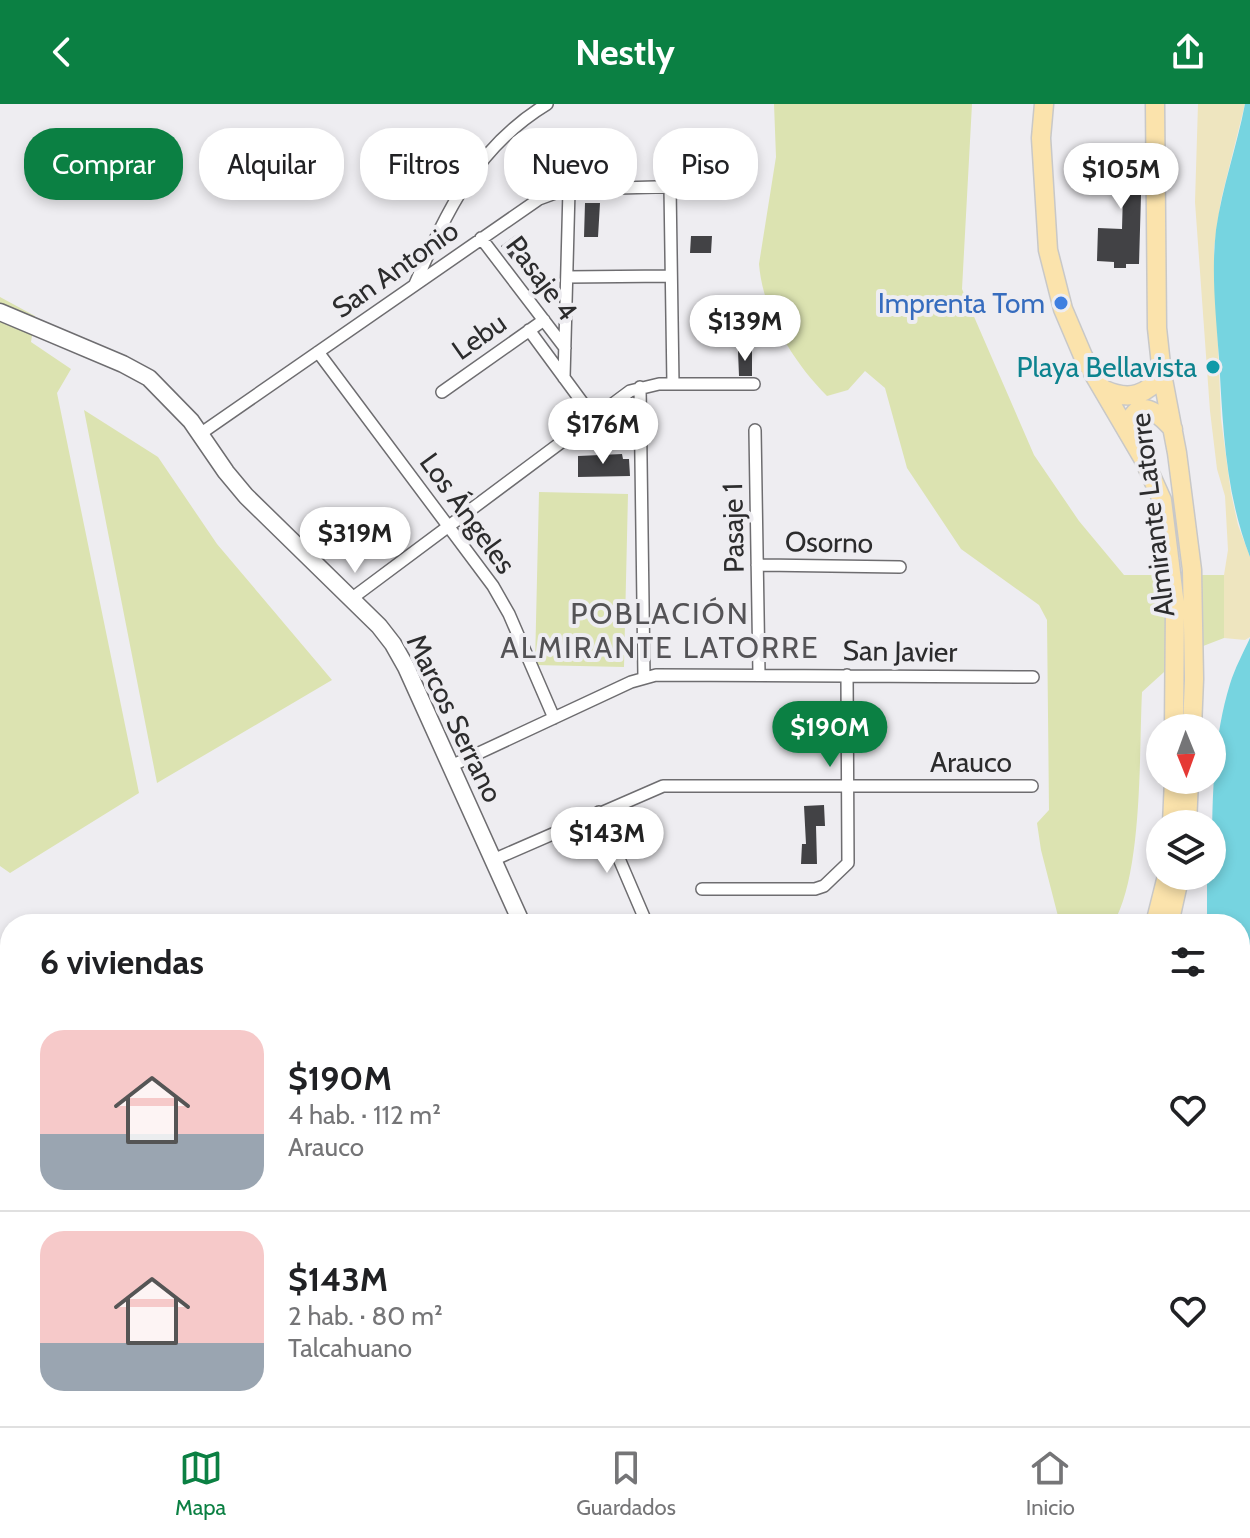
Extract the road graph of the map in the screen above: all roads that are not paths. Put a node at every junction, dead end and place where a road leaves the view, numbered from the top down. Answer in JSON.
{"nodes":[{"id":1,"x":547,"y":104,"type":"edge"},
{"id":2,"x":1044,"y":104,"type":"edge"},
{"id":3,"x":1155,"y":104,"type":"edge"},
{"id":4,"x":538,"y":200,"type":"edge"},
{"id":5,"x":569,"y":200,"type":"edge"},
{"id":6,"x":670,"y":200,"type":"edge"},
{"id":7,"x":481,"y":238,"type":"junction"},
{"id":8,"x":671,"y":276,"type":"junction"},
{"id":9,"x":567,"y":277,"type":"junction"},
{"id":10,"x":414,"y":285,"type":"junction"},
{"id":11,"x":0,"y":312,"type":"edge"},
{"id":12,"x":544,"y":320,"type":"junction"},
{"id":13,"x":529,"y":330,"type":"junction"},
{"id":14,"x":565,"y":348,"type":"junction"},
{"id":15,"x":318,"y":352,"type":"junction"},
{"id":16,"x":1162,"y":374,"type":"junction"},
{"id":17,"x":564,"y":378,"type":"junction"},
{"id":18,"x":673,"y":384,"type":"junction"},
{"id":19,"x":754,"y":384,"type":"dead end"},
{"id":20,"x":640,"y":387,"type":"junction"},
{"id":21,"x":1105,"y":390,"type":"junction"},
{"id":22,"x":442,"y":392,"type":"dead end"},
{"id":23,"x":593,"y":417,"type":"junction"},
{"id":24,"x":1173,"y":429,"type":"junction"},
{"id":25,"x":755,"y":430,"type":"dead end"},
{"id":26,"x":1127,"y":431,"type":"junction"},
{"id":27,"x":200,"y":434,"type":"junction"},
{"id":28,"x":449,"y":526,"type":"junction"},
{"id":29,"x":757,"y":565,"type":"junction"},
{"id":30,"x":900,"y":567,"type":"dead end"},
{"id":31,"x":351,"y":599,"type":"junction"},
{"id":32,"x":759,"y":674,"type":"junction"},
{"id":33,"x":847,"y":675,"type":"junction"},
{"id":34,"x":644,"y":677,"type":"junction"},
{"id":35,"x":1033,"y":677,"type":"dead end"},
{"id":36,"x":1174,"y":714,"type":"edge"},
{"id":37,"x":1193,"y":714,"type":"edge"},
{"id":38,"x":554,"y":718,"type":"junction"},
{"id":39,"x":451,"y":766,"type":"junction"},
{"id":40,"x":848,"y":785,"type":"junction"},
{"id":41,"x":1032,"y":786,"type":"dead end"},
{"id":42,"x":599,"y":812,"type":"junction"},
{"id":43,"x":493,"y":860,"type":"junction"},
{"id":44,"x":702,"y":889,"type":"dead end"},
{"id":45,"x":1164,"y":890,"type":"edge"},
{"id":46,"x":1176,"y":890,"type":"edge"},
{"id":47,"x":517,"y":914,"type":"edge"},
{"id":48,"x":643,"y":914,"type":"edge"},
{"id":49,"x":1158,"y":914,"type":"edge"},
{"id":50,"x":1171,"y":914,"type":"edge"}],
"edges":[{"from":1,"to":10,"type":"street"},
{"from":2,"to":21,"type":"main road","name":"Almirante Latorre"},
{"from":3,"to":16,"type":"main road","name":"Almirante Latorre"},
{"from":4,"to":7,"type":"street","name":"San Antonio"},
{"from":5,"to":9,"type":"street"},
{"from":6,"to":8,"type":"street"},
{"from":7,"to":10,"type":"street","name":"San Antonio"},
{"from":7,"to":12,"type":"street","name":"Pasaje 4"},
{"from":8,"to":9,"type":"street"},
{"from":8,"to":18,"type":"street"},
{"from":9,"to":14,"type":"street"},
{"from":10,"to":15,"type":"street","name":"San Antonio"},
{"from":11,"to":27,"type":"street","name":"Marcos Serrano"},
{"from":12,"to":13,"type":"street","name":"Lebu"},
{"from":12,"to":14,"type":"street","name":"Pasaje 4"},
{"from":13,"to":17,"type":"street"},
{"from":13,"to":22,"type":"street","name":"Lebu"},
{"from":14,"to":17,"type":"street"},
{"from":15,"to":27,"type":"street","name":"San Antonio"},
{"from":15,"to":28,"type":"street","name":"Los Ángeles"},
{"from":16,"to":21,"type":"main road"},
{"from":16,"to":24,"type":"main road","name":"Almirante Latorre"},
{"from":17,"to":23,"type":"street"},
{"from":18,"to":19,"type":"street"},
{"from":18,"to":20,"type":"street"},
{"from":20,"to":23,"type":"street"},
{"from":20,"to":34,"type":"street"},
{"from":21,"to":26,"type":"main road","name":"Almirante Latorre"},
{"from":23,"to":28,"type":"street"},
{"from":24,"to":26,"type":"main road"},
{"from":24,"to":37,"type":"main road","name":"Almirante Latorre"},
{"from":25,"to":29,"type":"street","name":"Pasaje 1"},
{"from":26,"to":36,"type":"main road","name":"Almirante Latorre"},
{"from":27,"to":31,"type":"street","name":"Marcos Serrano"},
{"from":28,"to":31,"type":"street"},
{"from":28,"to":38,"type":"street","name":"Los Ángeles"},
{"from":29,"to":30,"type":"street","name":"Osorno"},
{"from":29,"to":32,"type":"street","name":"Pasaje 1"},
{"from":31,"to":39,"type":"street","name":"Marcos Serrano"},
{"from":32,"to":33,"type":"street","name":"San Javier"},
{"from":32,"to":34,"type":"street","name":"San Javier"},
{"from":33,"to":35,"type":"street","name":"San Javier"},
{"from":33,"to":40,"type":"street"},
{"from":34,"to":38,"type":"street","name":"San Javier"},
{"from":38,"to":39,"type":"street","name":"San Javier"},
{"from":39,"to":43,"type":"street","name":"Marcos Serrano"},
{"from":40,"to":41,"type":"street","name":"Arauco"},
{"from":40,"to":42,"type":"street","name":"Arauco"},
{"from":40,"to":44,"type":"street"},
{"from":42,"to":43,"type":"street","name":"Arauco"},
{"from":42,"to":48,"type":"street"},
{"from":43,"to":47,"type":"street","name":"Marcos Serrano"},
{"from":45,"to":49,"type":"main road"},
{"from":46,"to":50,"type":"main road"}]}
